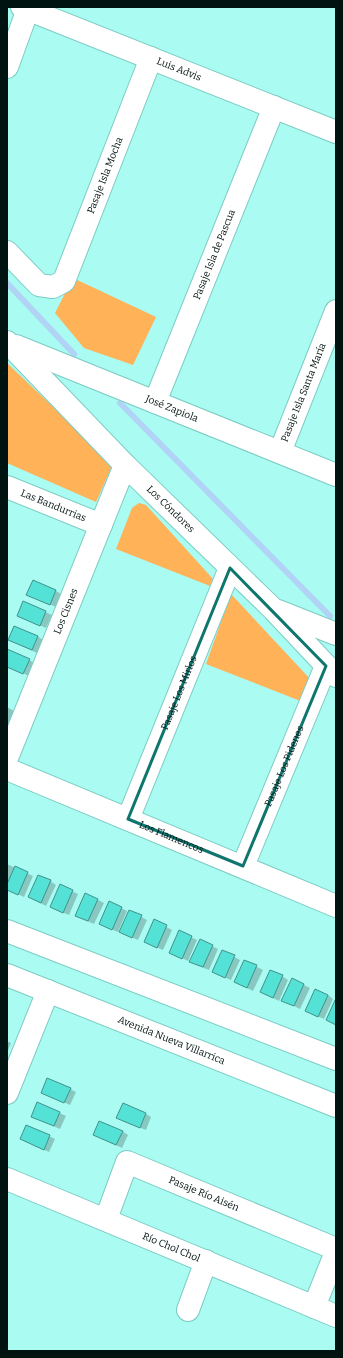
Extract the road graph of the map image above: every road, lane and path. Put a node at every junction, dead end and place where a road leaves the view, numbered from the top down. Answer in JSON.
{"nodes":[{"id":1,"x":25,"y":8,"type":"edge"},
{"id":2,"x":151,"y":58,"type":"junction"},
{"id":3,"x":7,"y":66,"type":"edge"},
{"id":4,"x":274,"y":107,"type":"junction"},
{"id":5,"x":336,"y":132,"type":"edge"},
{"id":6,"x":7,"y":252,"type":"edge"},
{"id":7,"x":336,"y":311,"type":"edge"},
{"id":8,"x":7,"y":342,"type":"edge"},
{"id":9,"x":155,"y":402,"type":"junction"},
{"id":10,"x":280,"y":452,"type":"junction"},
{"id":11,"x":125,"y":465,"type":"junction"},
{"id":12,"x":336,"y":475,"type":"edge"},
{"id":13,"x":7,"y":487,"type":"edge"},
{"id":14,"x":101,"y":525,"type":"junction"},
{"id":15,"x":230,"y":568,"type":"junction"},
{"id":16,"x":273,"y":609,"type":"junction"},
{"id":17,"x":336,"y":634,"type":"edge"},
{"id":18,"x":331,"y":671,"type":"edge"},
{"id":19,"x":7,"y":758,"type":"edge"},
{"id":20,"x":7,"y":769,"type":"edge"},
{"id":21,"x":128,"y":819,"type":"junction"},
{"id":22,"x":243,"y":866,"type":"junction"},
{"id":23,"x":336,"y":906,"type":"edge"},
{"id":24,"x":7,"y":931,"type":"edge"},
{"id":25,"x":7,"y":975,"type":"edge"},
{"id":26,"x":48,"y":991,"type":"junction"},
{"id":27,"x":336,"y":1059,"type":"edge"},
{"id":28,"x":7,"y":1093,"type":"edge"},
{"id":29,"x":336,"y":1106,"type":"edge"},
{"id":30,"x":7,"y":1179,"type":"edge"},
{"id":31,"x":106,"y":1219,"type":"junction"},
{"id":32,"x":336,"y":1251,"type":"edge"},
{"id":33,"x":206,"y":1261,"type":"junction"},
{"id":34,"x":314,"y":1307,"type":"junction"},
{"id":35,"x":188,"y":1310,"type":"dead end"},
{"id":36,"x":336,"y":1316,"type":"edge"}],
"edges":[{"from":1,"to":2,"type":"street","name":"Luis Advis"},
{"from":1,"to":3,"type":"street"},
{"from":2,"to":4,"type":"street","name":"Luis Advis"},
{"from":2,"to":6,"type":"street","name":"Pasaje Isla Mocha"},
{"from":4,"to":5,"type":"street","name":"Luis Advis"},
{"from":4,"to":9,"type":"street","name":"Pasaje Isla de Pascua"},
{"from":7,"to":10,"type":"street","name":"Pasaje Isla Santa María"},
{"from":8,"to":9,"type":"street","name":"José Zapiola"},
{"from":8,"to":11,"type":"street","name":"Los Cóndores"},
{"from":9,"to":10,"type":"street","name":"José Zapiola"},
{"from":10,"to":12,"type":"street","name":"José Zapiola"},
{"from":11,"to":14,"type":"street","name":"Los Cisnes"},
{"from":11,"to":15,"type":"street","name":"Los Cóndores"},
{"from":13,"to":14,"type":"street","name":"Las Bandurrias"},
{"from":14,"to":19,"type":"street","name":"Los Cisnes"},
{"from":15,"to":16,"type":"street","name":"Los Cóndores"},
{"from":15,"to":21,"type":"street","name":"Pasaje Los Mirlos"},
{"from":16,"to":17,"type":"street"},
{"from":16,"to":18,"type":"street","name":"Los Cóndores"},
{"from":18,"to":22,"type":"street","name":"Pasaje Los Pidenes"},
{"from":20,"to":21,"type":"street","name":"Los Flamencos"},
{"from":21,"to":22,"type":"street","name":"Los Flamencos"},
{"from":22,"to":23,"type":"street","name":"Los Flamencos"},
{"from":24,"to":27,"type":"street"},
{"from":25,"to":26,"type":"street","name":"Avenida Nueva Villarrica"},
{"from":26,"to":28,"type":"street"},
{"from":26,"to":29,"type":"street","name":"Avenida Nueva Villarrica"},
{"from":30,"to":31,"type":"street","name":"Río Chol Chol"},
{"from":31,"to":32,"type":"street","name":"Pasaje Río Aisén"},
{"from":31,"to":33,"type":"street","name":"Río Chol Chol"},
{"from":32,"to":34,"type":"street","name":"Pasaje Río Aisén"},
{"from":33,"to":34,"type":"street","name":"Río Chol Chol"},
{"from":33,"to":35,"type":"street"},
{"from":34,"to":36,"type":"street","name":"Río Chol Chol"}]}
